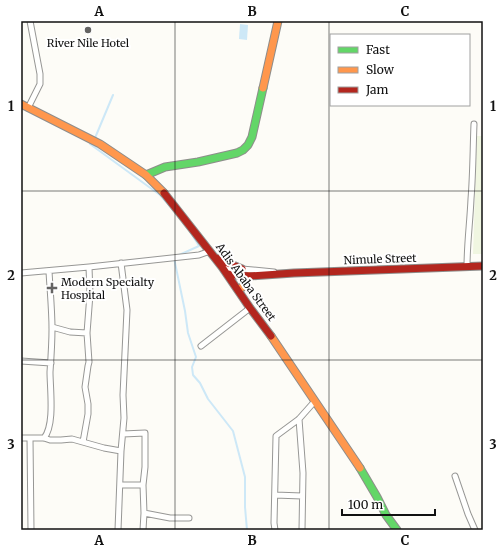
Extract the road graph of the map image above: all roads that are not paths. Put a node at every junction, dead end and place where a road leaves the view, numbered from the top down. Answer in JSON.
{"nodes":[{"id":1,"x":30,"y":21,"type":"edge"},
{"id":2,"x":278,"y":21,"type":"edge"},
{"id":3,"x":23,"y":107,"type":"edge"},
{"id":4,"x":474,"y":124,"type":"dead end"},
{"id":5,"x":146,"y":175,"type":"junction"},
{"id":6,"x":212,"y":254,"type":"junction"},
{"id":7,"x":121,"y":263,"type":"junction"},
{"id":8,"x":483,"y":266,"type":"edge"},
{"id":9,"x":90,"y":267,"type":"junction"},
{"id":10,"x":222,"y":267,"type":"junction"},
{"id":11,"x":467,"y":267,"type":"junction"},
{"id":12,"x":242,"y":269,"type":"junction"},
{"id":13,"x":48,"y":271,"type":"junction"},
{"id":14,"x":21,"y":273,"type":"edge"},
{"id":15,"x":228,"y":274,"type":"junction"},
{"id":16,"x":278,"y":274,"type":"junction"},
{"id":17,"x":249,"y":276,"type":"junction"},
{"id":18,"x":238,"y":289,"type":"junction"},
{"id":19,"x":250,"y":308,"type":"junction"},
{"id":20,"x":52,"y":327,"type":"junction"},
{"id":21,"x":87,"y":333,"type":"junction"},
{"id":22,"x":201,"y":346,"type":"dead end"},
{"id":23,"x":21,"y":361,"type":"edge"},
{"id":24,"x":51,"y":363,"type":"junction"},
{"id":25,"x":315,"y":401,"type":"junction"},
{"id":26,"x":299,"y":419,"type":"junction"},
{"id":27,"x":123,"y":434,"type":"junction"},
{"id":28,"x":21,"y":438,"type":"edge"},
{"id":29,"x":30,"y":438,"type":"junction"},
{"id":30,"x":44,"y":438,"type":"junction"},
{"id":31,"x":83,"y":442,"type":"junction"},
{"id":32,"x":121,"y":451,"type":"junction"},
{"id":33,"x":455,"y":476,"type":"dead end"},
{"id":34,"x":120,"y":485,"type":"junction"},
{"id":35,"x":144,"y":485,"type":"junction"},
{"id":36,"x":275,"y":495,"type":"junction"},
{"id":37,"x":302,"y":496,"type":"junction"},
{"id":38,"x":144,"y":513,"type":"junction"},
{"id":39,"x":189,"y":518,"type":"dead end"},
{"id":40,"x":31,"y":530,"type":"edge"},
{"id":41,"x":118,"y":530,"type":"edge"},
{"id":42,"x":143,"y":530,"type":"edge"},
{"id":43,"x":275,"y":530,"type":"edge"},
{"id":44,"x":302,"y":530,"type":"edge"},
{"id":45,"x":397,"y":530,"type":"edge"},
{"id":46,"x":475,"y":530,"type":"edge"}],
"edges":[{"from":1,"to":3,"type":"street"},
{"from":2,"to":5,"type":"street"},
{"from":3,"to":5,"type":"street","name":"Adis Ababa Street"},
{"from":4,"to":11,"type":"street"},
{"from":5,"to":6,"type":"street","name":"Adis Ababa Street"},
{"from":6,"to":7,"type":"street"},
{"from":6,"to":10,"type":"street","name":"Adis Ababa Street"},
{"from":6,"to":12,"type":"street"},
{"from":7,"to":9,"type":"street"},
{"from":7,"to":27,"type":"street"},
{"from":8,"to":11,"type":"street","name":"Nimule Street"},
{"from":9,"to":13,"type":"street"},
{"from":9,"to":21,"type":"street"},
{"from":10,"to":12,"type":"street","name":"Nimule Street"},
{"from":10,"to":15,"type":"street","name":"Adis Ababa Street"},
{"from":11,"to":16,"type":"street","name":"Nimule Street"},
{"from":12,"to":16,"type":"street","name":"Nimule Street"},
{"from":13,"to":14,"type":"street"},
{"from":13,"to":20,"type":"street"},
{"from":15,"to":17,"type":"street","name":"Nimule Street"},
{"from":15,"to":18,"type":"street","name":"Adis Ababa Street"},
{"from":16,"to":17,"type":"street","name":"Nimule Street"},
{"from":17,"to":18,"type":"street"},
{"from":18,"to":19,"type":"street","name":"Adis Ababa Street"},
{"from":19,"to":22,"type":"street"},
{"from":19,"to":25,"type":"street","name":"Adis Ababa Street"},
{"from":20,"to":21,"type":"street"},
{"from":20,"to":24,"type":"street"},
{"from":21,"to":31,"type":"street"},
{"from":23,"to":24,"type":"street"},
{"from":24,"to":30,"type":"street"},
{"from":25,"to":26,"type":"street"},
{"from":25,"to":45,"type":"street","name":"Adis Ababa Street"},
{"from":26,"to":36,"type":"street"},
{"from":26,"to":37,"type":"street"},
{"from":27,"to":32,"type":"street"},
{"from":27,"to":35,"type":"street"},
{"from":28,"to":29,"type":"street"},
{"from":29,"to":30,"type":"street"},
{"from":29,"to":40,"type":"street"},
{"from":30,"to":31,"type":"street"},
{"from":31,"to":32,"type":"street"},
{"from":32,"to":34,"type":"street"},
{"from":33,"to":46,"type":"street"},
{"from":34,"to":35,"type":"street"},
{"from":34,"to":41,"type":"street"},
{"from":35,"to":38,"type":"street"},
{"from":36,"to":37,"type":"street"},
{"from":36,"to":43,"type":"street"},
{"from":37,"to":44,"type":"street"},
{"from":38,"to":39,"type":"street"},
{"from":38,"to":42,"type":"street"}]}
